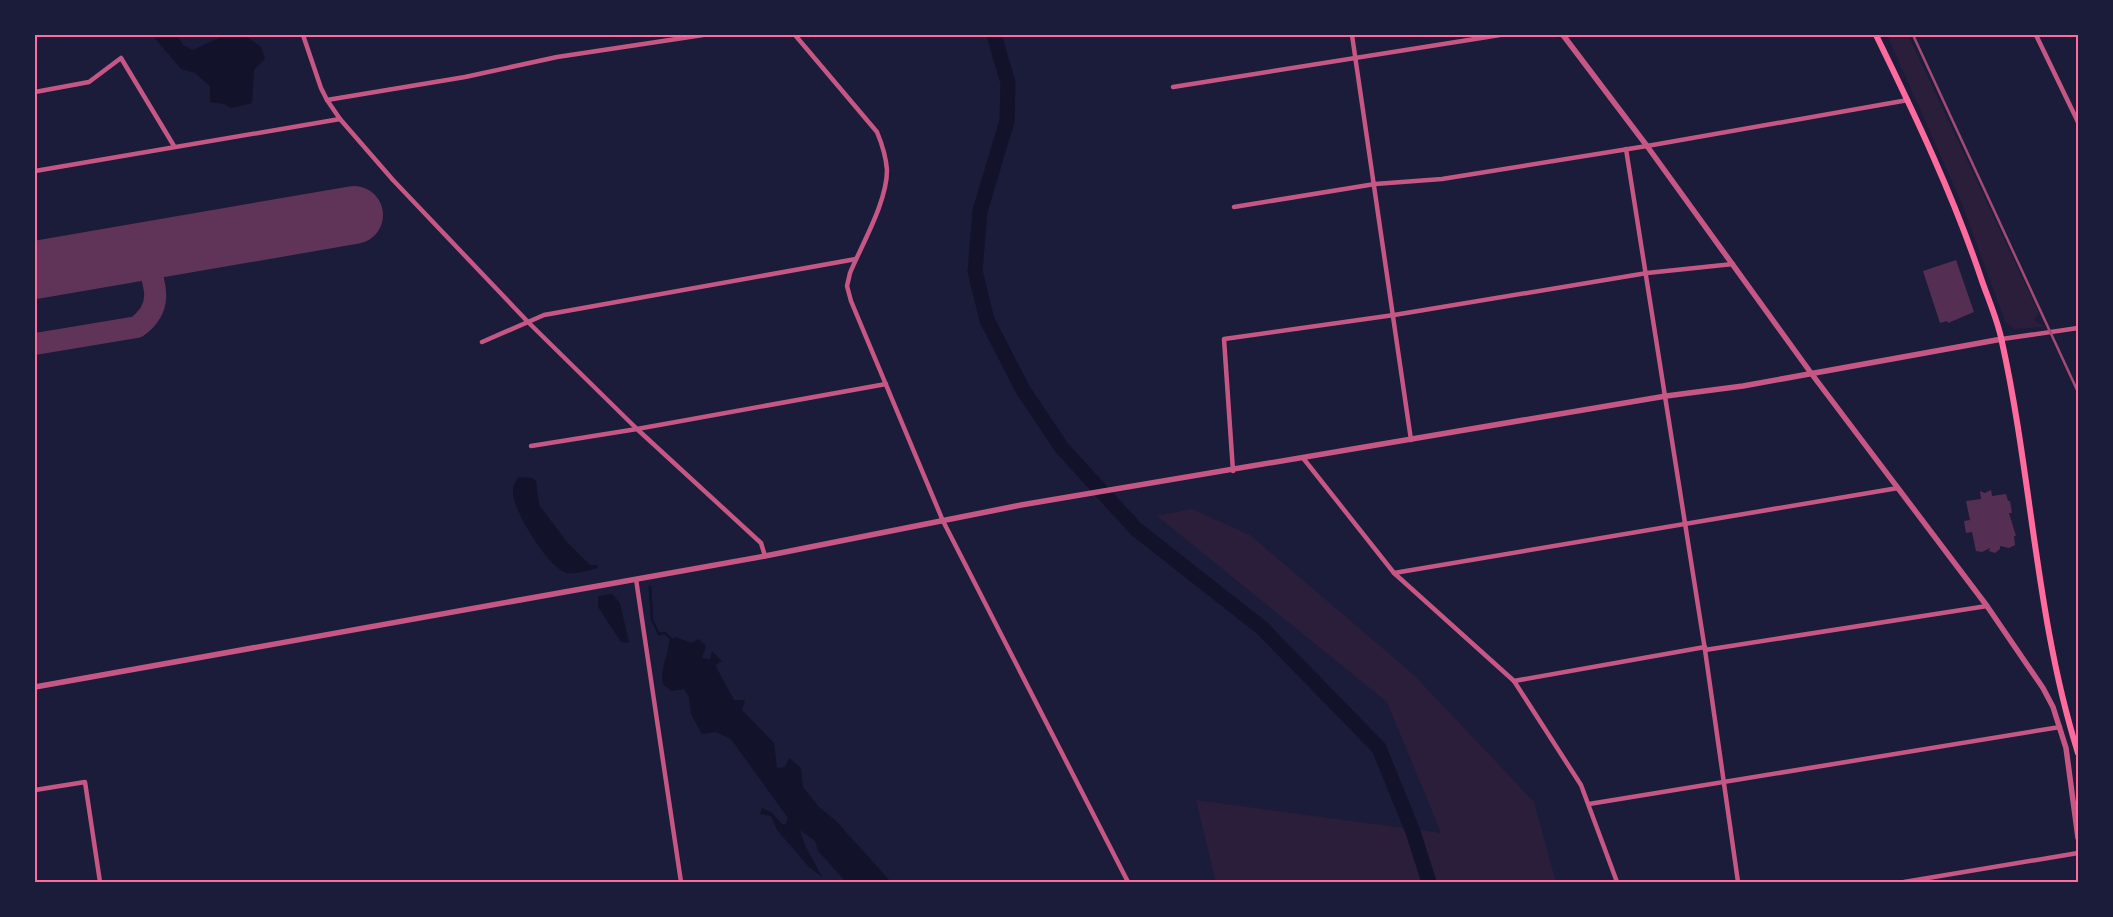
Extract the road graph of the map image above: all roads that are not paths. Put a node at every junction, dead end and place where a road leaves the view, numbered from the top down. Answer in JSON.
{"nodes":[{"id":1,"x":303,"y":35,"type":"edge"},
{"id":2,"x":704,"y":35,"type":"edge"},
{"id":3,"x":795,"y":35,"type":"edge"},
{"id":4,"x":1352,"y":35,"type":"edge"},
{"id":5,"x":1500,"y":35,"type":"edge"},
{"id":6,"x":1563,"y":35,"type":"edge"},
{"id":7,"x":1876,"y":35,"type":"edge"},
{"id":8,"x":2036,"y":35,"type":"edge"},
{"id":9,"x":1356,"y":57,"type":"junction"},
{"id":10,"x":1173,"y":87,"type":"dead end"},
{"id":11,"x":35,"y":92,"type":"edge"},
{"id":12,"x":327,"y":100,"type":"junction"},
{"id":13,"x":1908,"y":100,"type":"junction"},
{"id":14,"x":340,"y":119,"type":"junction"},
{"id":15,"x":2078,"y":122,"type":"edge"},
{"id":16,"x":174,"y":146,"type":"junction"},
{"id":17,"x":1647,"y":146,"type":"junction"},
{"id":18,"x":1626,"y":150,"type":"junction"},
{"id":19,"x":35,"y":170,"type":"edge"},
{"id":20,"x":1375,"y":184,"type":"junction"},
{"id":21,"x":1234,"y":207,"type":"dead end"},
{"id":22,"x":856,"y":259,"type":"junction"},
{"id":23,"x":1733,"y":264,"type":"junction"},
{"id":24,"x":1646,"y":273,"type":"junction"},
{"id":25,"x":1394,"y":315,"type":"junction"},
{"id":26,"x":528,"y":322,"type":"junction"},
{"id":27,"x":2078,"y":328,"type":"edge"},
{"id":28,"x":2002,"y":339,"type":"junction"},
{"id":29,"x":482,"y":342,"type":"dead end"},
{"id":30,"x":1811,"y":373,"type":"junction"},
{"id":31,"x":886,"y":384,"type":"junction"},
{"id":32,"x":1666,"y":396,"type":"junction"},
{"id":33,"x":637,"y":429,"type":"junction"},
{"id":34,"x":1411,"y":440,"type":"junction"},
{"id":35,"x":531,"y":446,"type":"dead end"},
{"id":36,"x":1302,"y":458,"type":"junction"},
{"id":37,"x":1233,"y":471,"type":"junction"},
{"id":38,"x":1898,"y":488,"type":"junction"},
{"id":39,"x":943,"y":521,"type":"junction"},
{"id":40,"x":1686,"y":525,"type":"junction"},
{"id":41,"x":764,"y":556,"type":"junction"},
{"id":42,"x":1394,"y":573,"type":"junction"},
{"id":43,"x":636,"y":579,"type":"junction"},
{"id":44,"x":1987,"y":606,"type":"junction"},
{"id":45,"x":1705,"y":649,"type":"junction"},
{"id":46,"x":1514,"y":682,"type":"junction"},
{"id":47,"x":35,"y":687,"type":"edge"},
{"id":48,"x":2060,"y":728,"type":"junction"},
{"id":49,"x":2078,"y":753,"type":"edge"},
{"id":50,"x":1724,"y":783,"type":"junction"},
{"id":51,"x":35,"y":790,"type":"edge"},
{"id":52,"x":1589,"y":804,"type":"junction"},
{"id":53,"x":2078,"y":838,"type":"edge"},
{"id":54,"x":2078,"y":854,"type":"edge"},
{"id":55,"x":100,"y":882,"type":"edge"},
{"id":56,"x":681,"y":882,"type":"edge"},
{"id":57,"x":1128,"y":882,"type":"edge"},
{"id":58,"x":1617,"y":882,"type":"edge"},
{"id":59,"x":1738,"y":882,"type":"edge"},
{"id":60,"x":1904,"y":882,"type":"edge"}],
"edges":[{"from":1,"to":12,"type":"street"},
{"from":2,"to":12,"type":"street"},
{"from":3,"to":22,"type":"street"},
{"from":4,"to":9,"type":"street"},
{"from":5,"to":9,"type":"street"},
{"from":6,"to":17,"type":"street"},
{"from":7,"to":13,"type":"main road"},
{"from":8,"to":15,"type":"street"},
{"from":9,"to":10,"type":"street"},
{"from":9,"to":20,"type":"street"},
{"from":11,"to":16,"type":"street"},
{"from":12,"to":14,"type":"street"},
{"from":13,"to":17,"type":"street"},
{"from":13,"to":28,"type":"main road"},
{"from":14,"to":16,"type":"street"},
{"from":14,"to":26,"type":"street"},
{"from":16,"to":19,"type":"street"},
{"from":17,"to":18,"type":"street"},
{"from":17,"to":23,"type":"street"},
{"from":18,"to":20,"type":"street"},
{"from":18,"to":24,"type":"street"},
{"from":20,"to":21,"type":"street"},
{"from":20,"to":25,"type":"street"},
{"from":22,"to":26,"type":"street"},
{"from":22,"to":31,"type":"street"},
{"from":23,"to":24,"type":"street"},
{"from":23,"to":30,"type":"street"},
{"from":24,"to":25,"type":"street"},
{"from":24,"to":32,"type":"street"},
{"from":25,"to":34,"type":"street"},
{"from":25,"to":37,"type":"street"},
{"from":26,"to":29,"type":"street"},
{"from":26,"to":33,"type":"street"},
{"from":27,"to":28,"type":"street"},
{"from":28,"to":30,"type":"street"},
{"from":28,"to":49,"type":"main road"},
{"from":30,"to":32,"type":"street"},
{"from":30,"to":38,"type":"street"},
{"from":31,"to":33,"type":"street"},
{"from":31,"to":39,"type":"street"},
{"from":32,"to":34,"type":"street"},
{"from":32,"to":40,"type":"street"},
{"from":33,"to":35,"type":"street"},
{"from":33,"to":41,"type":"street"},
{"from":34,"to":36,"type":"street"},
{"from":36,"to":37,"type":"street"},
{"from":36,"to":42,"type":"street"},
{"from":37,"to":39,"type":"street"},
{"from":38,"to":40,"type":"street"},
{"from":38,"to":44,"type":"street"},
{"from":39,"to":41,"type":"street"},
{"from":39,"to":57,"type":"street"},
{"from":40,"to":42,"type":"street"},
{"from":40,"to":45,"type":"street"},
{"from":41,"to":43,"type":"street"},
{"from":42,"to":46,"type":"street"},
{"from":43,"to":47,"type":"street"},
{"from":43,"to":56,"type":"street"},
{"from":44,"to":45,"type":"street"},
{"from":44,"to":48,"type":"street"},
{"from":45,"to":46,"type":"street"},
{"from":45,"to":50,"type":"street"},
{"from":46,"to":52,"type":"street"},
{"from":48,"to":50,"type":"street"},
{"from":48,"to":53,"type":"street"},
{"from":50,"to":52,"type":"street"},
{"from":50,"to":59,"type":"street"},
{"from":51,"to":55,"type":"street"},
{"from":52,"to":58,"type":"street"},
{"from":54,"to":60,"type":"street"}]}
